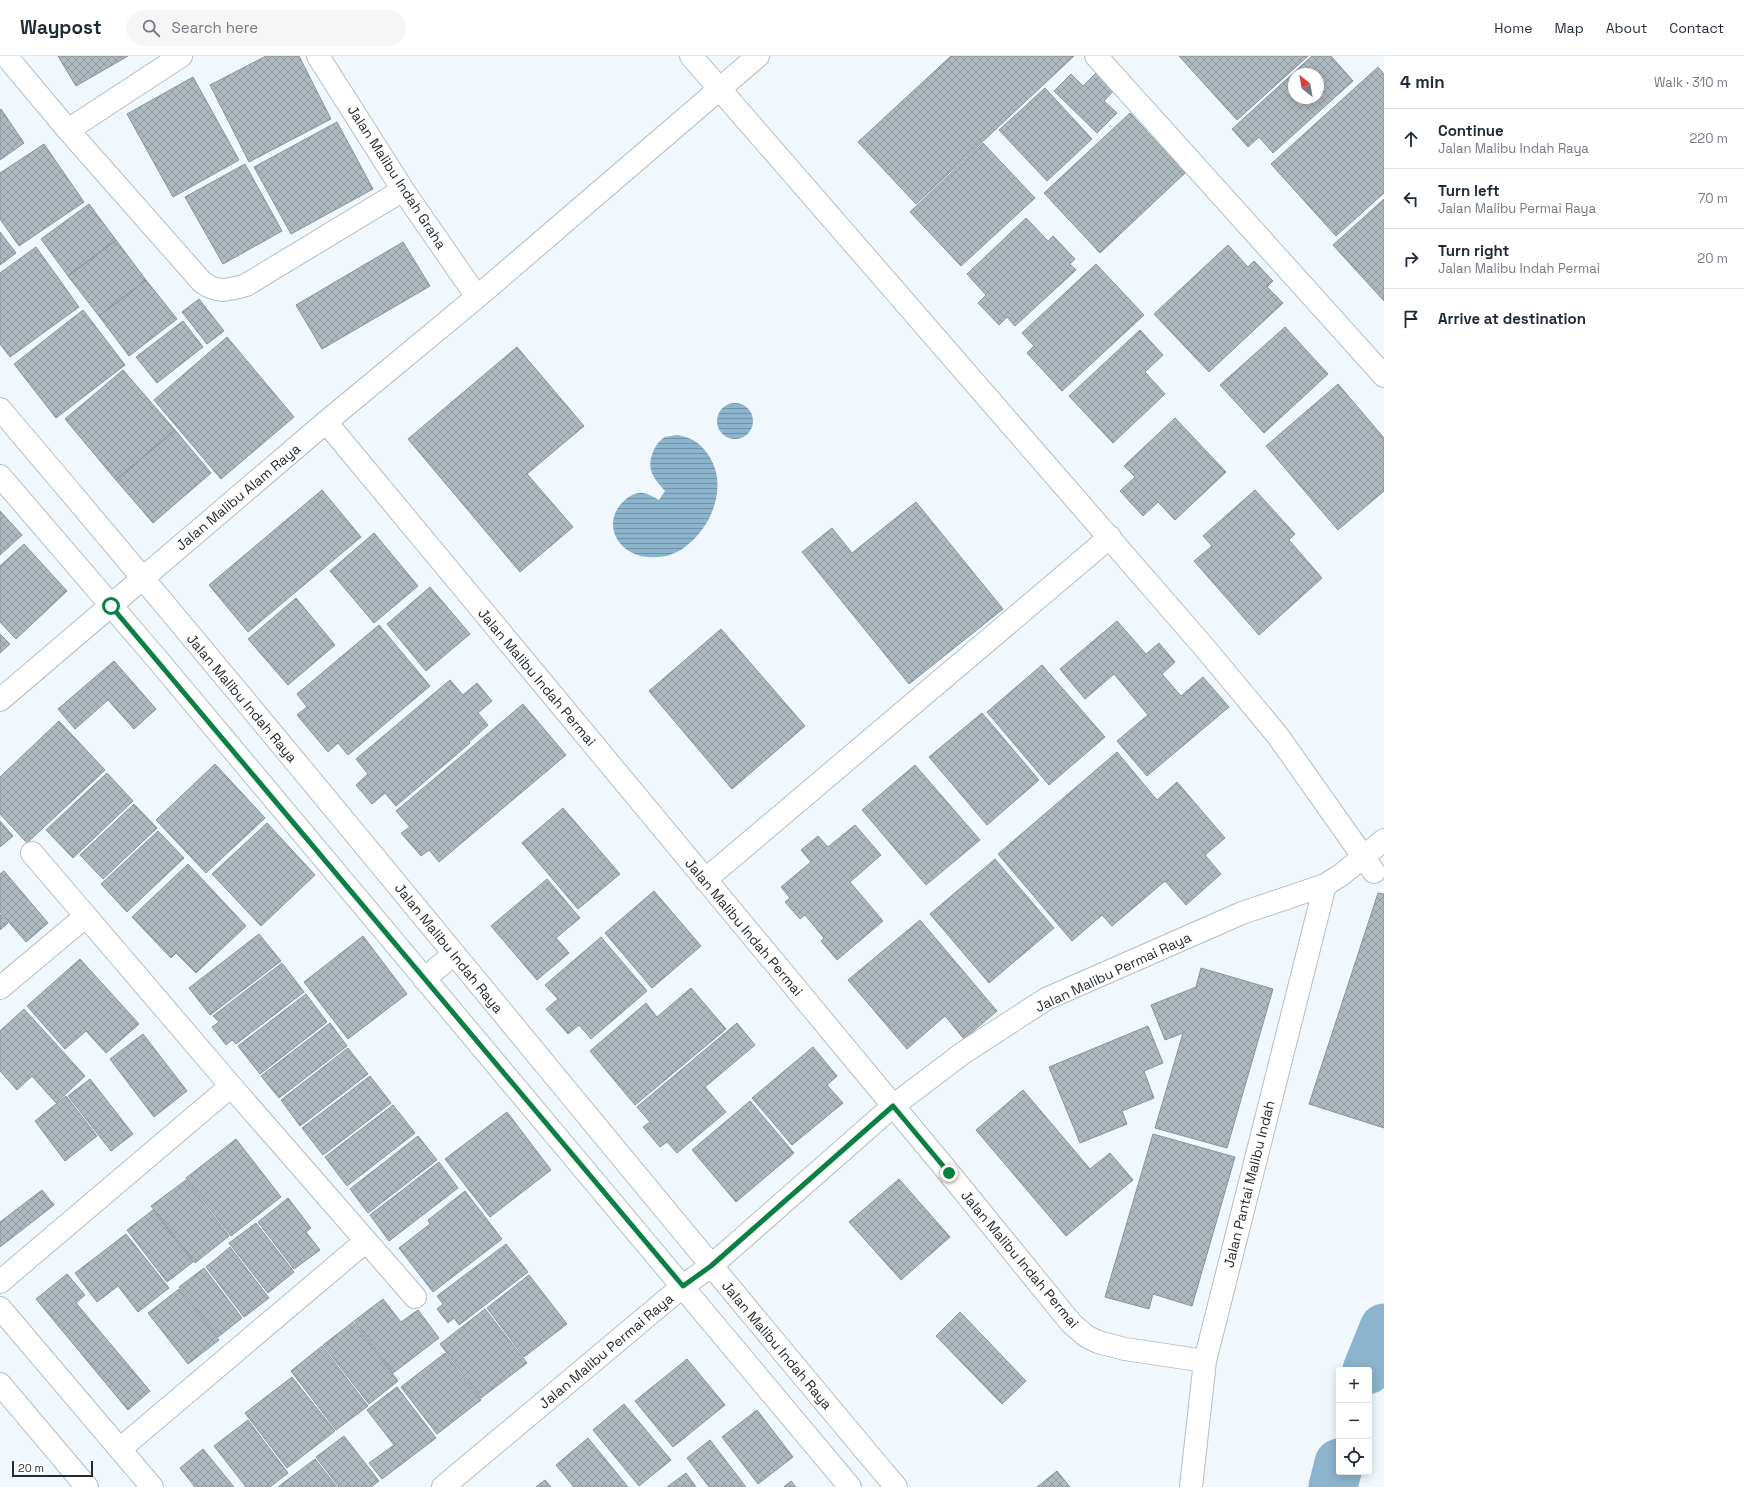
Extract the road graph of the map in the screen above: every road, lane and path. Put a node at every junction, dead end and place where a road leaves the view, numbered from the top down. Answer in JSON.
{"nodes":[{"id":1,"x":6,"y":56,"type":"edge"},
{"id":2,"x":181,"y":56,"type":"edge"},
{"id":3,"x":318,"y":56,"type":"edge"},
{"id":4,"x":691,"y":56,"type":"edge"},
{"id":5,"x":758,"y":56,"type":"edge"},
{"id":6,"x":1096,"y":56,"type":"edge"},
{"id":7,"x":719,"y":90,"type":"junction"},
{"id":8,"x":68,"y":130,"type":"junction"},
{"id":9,"x":403,"y":190,"type":"junction"},
{"id":10,"x":477,"y":297,"type":"junction"},
{"id":11,"x":1384,"y":376,"type":"edge"},
{"id":12,"x":0,"y":409,"type":"edge"},
{"id":13,"x":326,"y":422,"type":"junction"},
{"id":14,"x":0,"y":476,"type":"edge"},
{"id":15,"x":1110,"y":537,"type":"junction"},
{"id":16,"x":143,"y":578,"type":"junction"},
{"id":17,"x":111,"y":606,"type":"junction"},
{"id":18,"x":0,"y":700,"type":"edge"},
{"id":19,"x":1384,"y":840,"type":"edge"},
{"id":20,"x":32,"y":853,"type":"dead end"},
{"id":21,"x":1374,"y":865,"type":"edge"},
{"id":22,"x":705,"y":880,"type":"junction"},
{"id":23,"x":1333,"y":880,"type":"junction"},
{"id":24,"x":86,"y":916,"type":"junction"},
{"id":25,"x":454,"y":954,"type":"junction"},
{"id":26,"x":424,"y":979,"type":"junction"},
{"id":27,"x":0,"y":988,"type":"edge"},
{"id":28,"x":231,"y":1086,"type":"junction"},
{"id":29,"x":893,"y":1106,"type":"junction"},
{"id":30,"x":366,"y":1241,"type":"junction"},
{"id":31,"x":711,"y":1266,"type":"junction"},
{"id":32,"x":0,"y":1282,"type":"edge"},
{"id":33,"x":683,"y":1286,"type":"junction"},
{"id":34,"x":415,"y":1297,"type":"dead end"},
{"id":35,"x":0,"y":1308,"type":"edge"},
{"id":36,"x":1205,"y":1361,"type":"junction"},
{"id":37,"x":0,"y":1384,"type":"edge"},
{"id":38,"x":120,"y":1449,"type":"junction"},
{"id":39,"x":886,"y":1483,"type":"edge"},
{"id":40,"x":87,"y":1487,"type":"edge"},
{"id":41,"x":152,"y":1487,"type":"edge"},
{"id":42,"x":443,"y":1487,"type":"edge"},
{"id":43,"x":850,"y":1487,"type":"edge"},
{"id":44,"x":1191,"y":1487,"type":"edge"}],
"edges":[{"from":1,"to":8,"type":"street"},
{"from":2,"to":8,"type":"street"},
{"from":3,"to":9,"type":"street","name":"Jalan Malibu Indah Graha"},
{"from":4,"to":7,"type":"street"},
{"from":5,"to":7,"type":"street","name":"Jalan Malibu Alam Raya"},
{"from":6,"to":11,"type":"street"},
{"from":7,"to":10,"type":"street","name":"Jalan Malibu Alam Raya"},
{"from":7,"to":15,"type":"street"},
{"from":8,"to":9,"type":"street"},
{"from":9,"to":10,"type":"street","name":"Jalan Malibu Indah Graha"},
{"from":10,"to":13,"type":"street","name":"Jalan Malibu Alam Raya"},
{"from":12,"to":16,"type":"street","name":"Jalan Malibu Indah Raya"},
{"from":13,"to":16,"type":"street","name":"Jalan Malibu Alam Raya"},
{"from":13,"to":22,"type":"street","name":"Jalan Malibu Indah Permai"},
{"from":14,"to":17,"type":"street"},
{"from":15,"to":21,"type":"street"},
{"from":15,"to":22,"type":"street"},
{"from":16,"to":17,"type":"street","name":"Jalan Malibu Alam Raya"},
{"from":16,"to":25,"type":"street","name":"Jalan Malibu Indah Raya"},
{"from":17,"to":18,"type":"street","name":"Jalan Malibu Alam Raya"},
{"from":17,"to":26,"type":"street"},
{"from":19,"to":21,"type":"street"},
{"from":20,"to":24,"type":"street"},
{"from":21,"to":23,"type":"street"},
{"from":22,"to":29,"type":"street","name":"Jalan Malibu Indah Permai"},
{"from":23,"to":29,"type":"street","name":"Jalan Malibu Permai Raya"},
{"from":23,"to":36,"type":"street","name":"Jalan Pantai Malibu Indah"},
{"from":24,"to":27,"type":"street"},
{"from":24,"to":28,"type":"street"},
{"from":25,"to":26,"type":"street"},
{"from":25,"to":31,"type":"street","name":"Jalan Malibu Indah Raya"},
{"from":26,"to":33,"type":"street"},
{"from":28,"to":30,"type":"street"},
{"from":28,"to":32,"type":"street"},
{"from":29,"to":31,"type":"street","name":"Jalan Malibu Permai Raya"},
{"from":29,"to":36,"type":"street","name":"Jalan Malibu Indah Permai"},
{"from":30,"to":34,"type":"street"},
{"from":30,"to":38,"type":"street"},
{"from":31,"to":33,"type":"street","name":"Jalan Malibu Permai Raya"},
{"from":31,"to":39,"type":"street","name":"Jalan Malibu Indah Raya"},
{"from":33,"to":42,"type":"street","name":"Jalan Malibu Permai Raya"},
{"from":33,"to":43,"type":"street"},
{"from":35,"to":38,"type":"street"},
{"from":36,"to":44,"type":"street","name":"Jalan Pantai Malibu Indah"},
{"from":37,"to":40,"type":"street"},
{"from":38,"to":41,"type":"street"}]}
